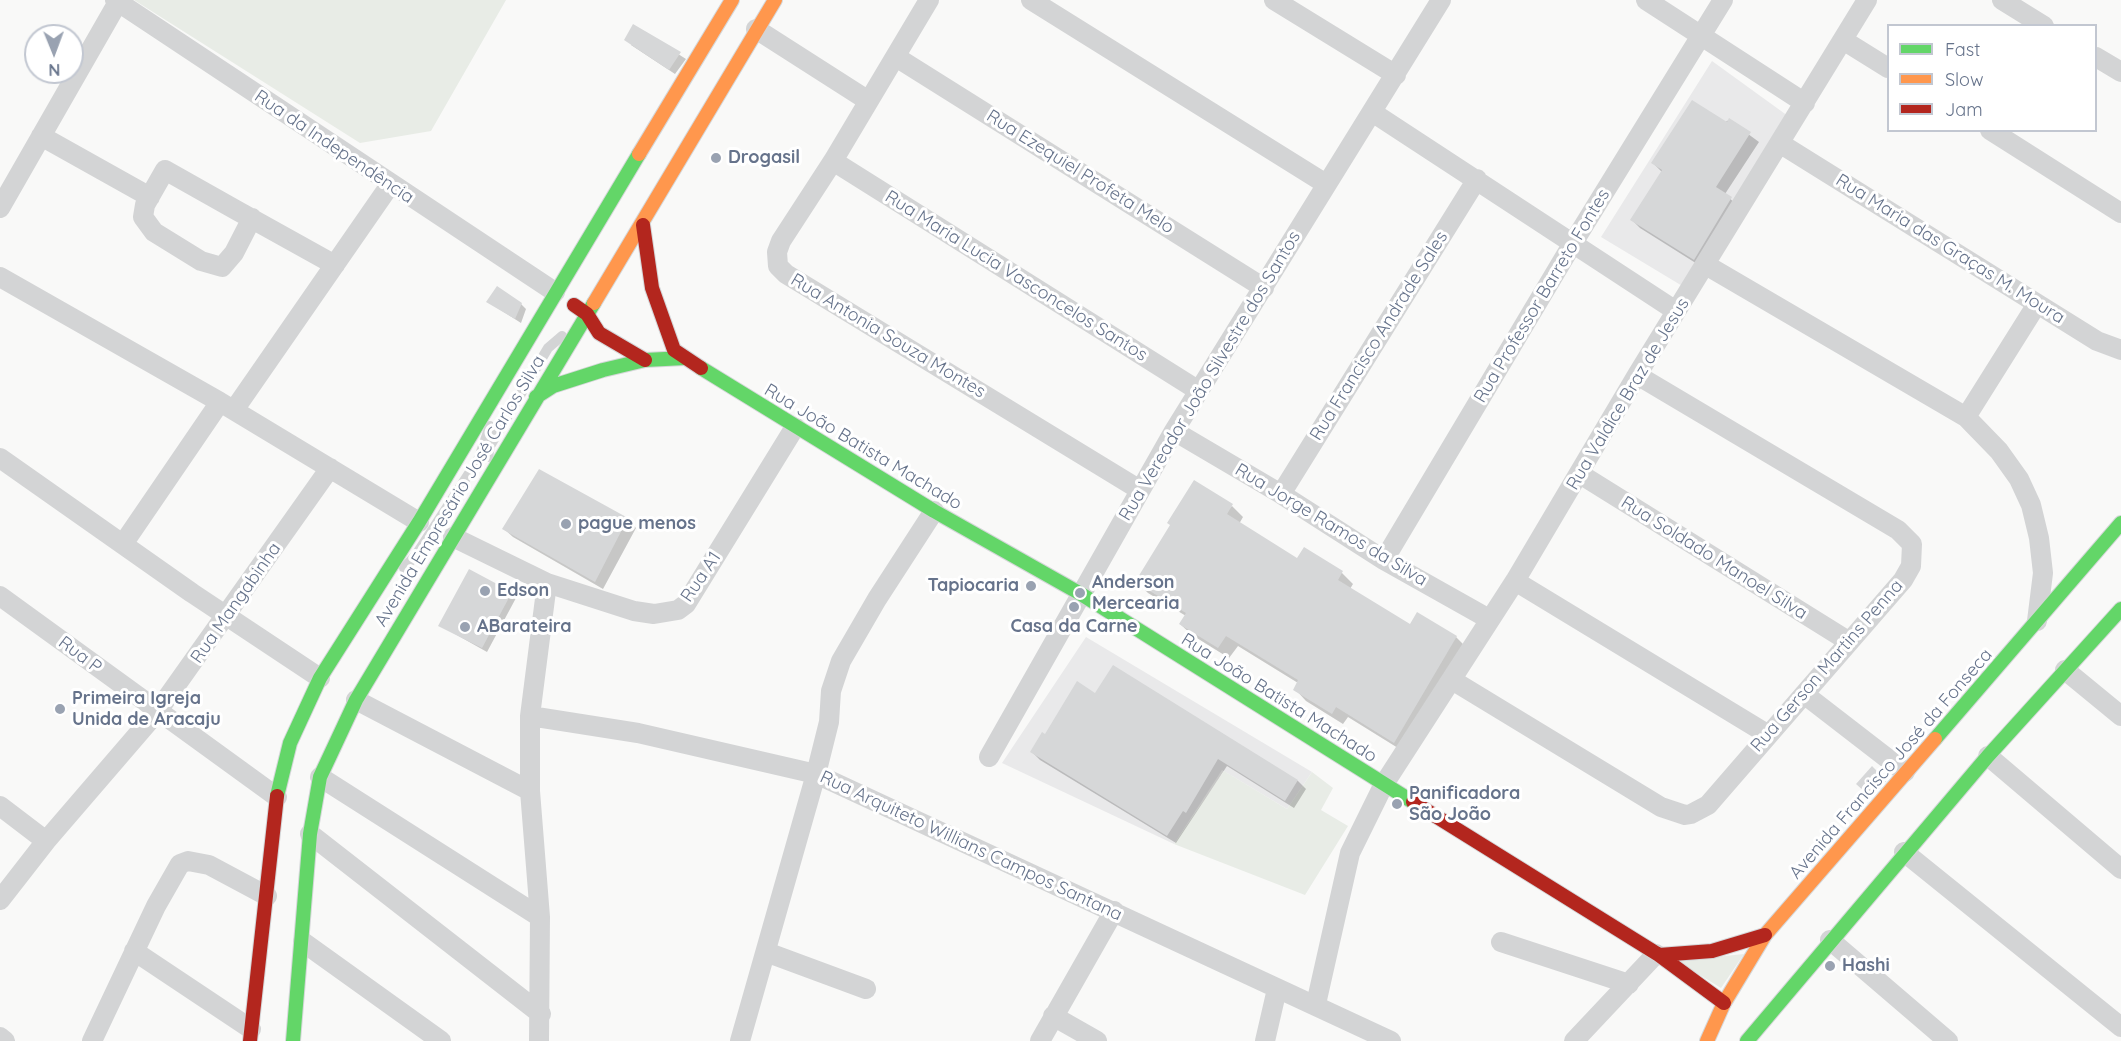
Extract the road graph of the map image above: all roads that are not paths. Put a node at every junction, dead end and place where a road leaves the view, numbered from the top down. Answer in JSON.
{"nodes":[{"id":1,"x":732,"y":0,"type":"edge"},
{"id":2,"x":775,"y":0,"type":"edge"},
{"id":3,"x":929,"y":0,"type":"edge"},
{"id":4,"x":1031,"y":0,"type":"edge"},
{"id":5,"x":1274,"y":0,"type":"edge"},
{"id":6,"x":1441,"y":0,"type":"edge"},
{"id":7,"x":1646,"y":0,"type":"edge"},
{"id":8,"x":1723,"y":0,"type":"edge"},
{"id":9,"x":1867,"y":0,"type":"edge"},
{"id":10,"x":2002,"y":0,"type":"edge"},
{"id":11,"x":116,"y":1,"type":"edge"},
{"id":12,"x":2041,"y":24,"type":"edge"},
{"id":13,"x":756,"y":29,"type":"junction"},
{"id":14,"x":1701,"y":34,"type":"junction"},
{"id":15,"x":1843,"y":40,"type":"junction"},
{"id":16,"x":896,"y":57,"type":"junction"},
{"id":17,"x":2097,"y":58,"type":"edge"},
{"id":18,"x":1887,"y":67,"type":"edge"},
{"id":19,"x":2121,"y":72,"type":"edge"},
{"id":20,"x":1396,"y":75,"type":"junction"},
{"id":21,"x":867,"y":100,"type":"junction"},
{"id":22,"x":1805,"y":104,"type":"junction"},
{"id":23,"x":1372,"y":112,"type":"junction"},
{"id":24,"x":1993,"y":132,"type":"edge"},
{"id":25,"x":41,"y":136,"type":"junction"},
{"id":26,"x":1781,"y":144,"type":"junction"},
{"id":27,"x":833,"y":161,"type":"junction"},
{"id":28,"x":1478,"y":179,"type":"junction"},
{"id":29,"x":390,"y":184,"type":"junction"},
{"id":30,"x":1326,"y":184,"type":"junction"},
{"id":31,"x":150,"y":197,"type":"junction"},
{"id":32,"x":0,"y":208,"type":"edge"},
{"id":33,"x":2121,"y":213,"type":"edge"},
{"id":34,"x":252,"y":219,"type":"junction"},
{"id":35,"x":643,"y":225,"type":"junction"},
{"id":36,"x":1573,"y":243,"type":"junction"},
{"id":37,"x":335,"y":265,"type":"junction"},
{"id":38,"x":1706,"y":265,"type":"junction"},
{"id":39,"x":0,"y":277,"type":"edge"},
{"id":40,"x":1264,"y":288,"type":"junction"},
{"id":41,"x":555,"y":292,"type":"junction"},
{"id":42,"x":2037,"y":304,"type":"junction"},
{"id":43,"x":1676,"y":311,"type":"junction"},
{"id":44,"x":587,"y":314,"type":"junction"},
{"id":45,"x":2121,"y":350,"type":"edge"},
{"id":46,"x":685,"y":358,"type":"junction"},
{"id":47,"x":645,"y":360,"type":"junction"},
{"id":48,"x":1637,"y":375,"type":"junction"},
{"id":49,"x":1199,"y":391,"type":"junction"},
{"id":50,"x":496,"y":393,"type":"junction"},
{"id":51,"x":537,"y":397,"type":"junction"},
{"id":52,"x":227,"y":406,"type":"junction"},
{"id":53,"x":1966,"y":417,"type":"junction"},
{"id":54,"x":795,"y":427,"type":"junction"},
{"id":55,"x":1174,"y":431,"type":"junction"},
{"id":56,"x":0,"y":458,"type":"edge"},
{"id":57,"x":330,"y":468,"type":"junction"},
{"id":58,"x":1580,"y":474,"type":"junction"},
{"id":59,"x":1140,"y":490,"type":"junction"},
{"id":60,"x":480,"y":493,"type":"junction"},
{"id":61,"x":1281,"y":494,"type":"junction"},
{"id":62,"x":934,"y":512,"type":"junction"},
{"id":63,"x":419,"y":522,"type":"junction"},
{"id":64,"x":2121,"y":523,"type":"edge"},
{"id":65,"x":453,"y":537,"type":"junction"},
{"id":66,"x":123,"y":543,"type":"junction"},
{"id":67,"x":1384,"y":560,"type":"junction"},
{"id":68,"x":1515,"y":581,"type":"junction"},
{"id":69,"x":548,"y":583,"type":"junction"},
{"id":70,"x":1081,"y":594,"type":"junction"},
{"id":71,"x":0,"y":596,"type":"edge"},
{"id":72,"x":2121,"y":609,"type":"edge"},
{"id":73,"x":228,"y":615,"type":"junction"},
{"id":74,"x":360,"y":615,"type":"junction"},
{"id":75,"x":1489,"y":619,"type":"junction"},
{"id":76,"x":2037,"y":624,"type":"junction"},
{"id":77,"x":1848,"y":641,"type":"junction"},
{"id":78,"x":2065,"y":670,"type":"junction"},
{"id":79,"x":320,"y":678,"type":"junction"},
{"id":80,"x":1452,"y":680,"type":"junction"},
{"id":81,"x":1804,"y":694,"type":"junction"},
{"id":82,"x":356,"y":700,"type":"junction"},
{"id":83,"x":157,"y":712,"type":"junction"},
{"id":84,"x":530,"y":716,"type":"junction"},
{"id":85,"x":2121,"y":716,"type":"edge"},
{"id":86,"x":1767,"y":734,"type":"junction"},
{"id":87,"x":1988,"y":756,"type":"junction"},
{"id":88,"x":989,"y":758,"type":"dead end"},
{"id":89,"x":1905,"y":772,"type":"junction"},
{"id":90,"x":816,"y":774,"type":"junction"},
{"id":91,"x":320,"y":777,"type":"junction"},
{"id":92,"x":1384,"y":784,"type":"junction"},
{"id":93,"x":530,"y":791,"type":"junction"},
{"id":94,"x":277,"y":797,"type":"junction"},
{"id":95,"x":0,"y":806,"type":"edge"},
{"id":96,"x":310,"y":834,"type":"junction"},
{"id":97,"x":46,"y":841,"type":"junction"},
{"id":98,"x":1904,"y":852,"type":"junction"},
{"id":99,"x":2121,"y":869,"type":"edge"},
{"id":100,"x":267,"y":896,"type":"junction"},
{"id":101,"x":0,"y":900,"type":"edge"},
{"id":102,"x":1114,"y":911,"type":"junction"},
{"id":103,"x":540,"y":917,"type":"junction"},
{"id":104,"x":1765,"y":935,"type":"junction"},
{"id":105,"x":1830,"y":940,"type":"junction"},
{"id":106,"x":303,"y":942,"type":"junction"},
{"id":107,"x":1500,"y":942,"type":"dead end"},
{"id":108,"x":134,"y":951,"type":"junction"},
{"id":109,"x":766,"y":952,"type":"junction"},
{"id":110,"x":1658,"y":955,"type":"junction"},
{"id":111,"x":1629,"y":984,"type":"junction"},
{"id":112,"x":866,"y":989,"type":"dead end"},
{"id":113,"x":1277,"y":989,"type":"junction"},
{"id":114,"x":297,"y":997,"type":"junction"},
{"id":115,"x":1316,"y":1004,"type":"junction"},
{"id":116,"x":1725,"y":1004,"type":"junction"},
{"id":117,"x":541,"y":1014,"type":"junction"},
{"id":118,"x":1053,"y":1016,"type":"junction"},
{"id":119,"x":2121,"y":1028,"type":"edge"},
{"id":120,"x":250,"y":1035,"type":"edge"},
{"id":121,"x":0,"y":1036,"type":"edge"},
{"id":122,"x":5,"y":1041,"type":"edge"},
{"id":123,"x":93,"y":1041,"type":"edge"},
{"id":124,"x":283,"y":1041,"type":"edge"},
{"id":125,"x":293,"y":1041,"type":"edge"},
{"id":126,"x":441,"y":1041,"type":"edge"},
{"id":127,"x":539,"y":1041,"type":"edge"},
{"id":128,"x":740,"y":1041,"type":"edge"},
{"id":129,"x":1040,"y":1041,"type":"edge"},
{"id":130,"x":1097,"y":1041,"type":"edge"},
{"id":131,"x":1265,"y":1041,"type":"edge"},
{"id":132,"x":1391,"y":1041,"type":"edge"},
{"id":133,"x":1574,"y":1041,"type":"edge"},
{"id":134,"x":1707,"y":1041,"type":"edge"},
{"id":135,"x":1747,"y":1041,"type":"edge"},
{"id":136,"x":1948,"y":1041,"type":"edge"}],
"edges":[{"from":1,"to":41,"type":"main road","name":"Avenida Empresário José Carlos Silva"},
{"from":2,"to":13,"type":"main road","name":"Avenida Empresário José Carlos Silva"},
{"from":3,"to":16,"type":"street","name":"Rua Antonia Souza Montes"},
{"from":4,"to":30,"type":"street"},
{"from":5,"to":20,"type":"street"},
{"from":6,"to":20,"type":"street","name":"Rua Vereador João Silvestre dos Santos"},
{"from":7,"to":14,"type":"street"},
{"from":8,"to":14,"type":"street","name":"Rua Professor Barreto Fontes"},
{"from":9,"to":15,"type":"street","name":"Rua Valdice Braz de Jesus"},
{"from":10,"to":12,"type":"street"},
{"from":11,"to":25,"type":"street"},
{"from":11,"to":29,"type":"street","name":"Rua da Independência"},
{"from":13,"to":21,"type":"street"},
{"from":13,"to":35,"type":"main road","name":"Avenida Empresário José Carlos Silva"},
{"from":14,"to":22,"type":"street"},
{"from":14,"to":36,"type":"street","name":"Rua Professor Barreto Fontes"},
{"from":15,"to":18,"type":"street"},
{"from":15,"to":22,"type":"street","name":"Rua Valdice Braz de Jesus"},
{"from":16,"to":21,"type":"street","name":"Rua Antonia Souza Montes"},
{"from":16,"to":40,"type":"street","name":"Rua Ezequiel Profeta Melo"},
{"from":17,"to":19,"type":"street"},
{"from":20,"to":23,"type":"street","name":"Rua Vereador João Silvestre dos Santos"},
{"from":21,"to":27,"type":"street","name":"Rua Antonia Souza Montes"},
{"from":22,"to":26,"type":"street","name":"Rua Valdice Braz de Jesus"},
{"from":23,"to":28,"type":"street"},
{"from":23,"to":30,"type":"street","name":"Rua Vereador João Silvestre dos Santos"},
{"from":24,"to":33,"type":"street"},
{"from":25,"to":31,"type":"street"},
{"from":25,"to":32,"type":"street"},
{"from":26,"to":38,"type":"street","name":"Rua Valdice Braz de Jesus"},
{"from":26,"to":42,"type":"street","name":"Rua Maria das Graças M. Moura"},
{"from":27,"to":49,"type":"street","name":"Rua Maria Lucia Vasconcelos Santos"},
{"from":27,"to":59,"type":"street","name":"Rua Antonia Souza Montes"},
{"from":28,"to":36,"type":"street"},
{"from":28,"to":61,"type":"street","name":"Rua Francisco Andrade Sales"},
{"from":29,"to":37,"type":"street"},
{"from":29,"to":41,"type":"street","name":"Rua da Independência"},
{"from":30,"to":40,"type":"street","name":"Rua Vereador João Silvestre dos Santos"},
{"from":31,"to":34,"type":"street"},
{"from":31,"to":34,"type":"street"},
{"from":34,"to":37,"type":"street"},
{"from":35,"to":44,"type":"main road","name":"Avenida Empresário José Carlos Silva"},
{"from":35,"to":46,"type":"main road","name":"Rua João Batista Machado"},
{"from":36,"to":43,"type":"street"},
{"from":36,"to":67,"type":"street","name":"Rua Professor Barreto Fontes"},
{"from":37,"to":52,"type":"street"},
{"from":38,"to":43,"type":"street","name":"Rua Valdice Braz de Jesus"},
{"from":38,"to":53,"type":"street"},
{"from":39,"to":52,"type":"street"},
{"from":40,"to":49,"type":"street","name":"Rua Vereador João Silvestre dos Santos"},
{"from":41,"to":44,"type":"main road"},
{"from":41,"to":50,"type":"main road","name":"Avenida Empresário José Carlos Silva"},
{"from":42,"to":45,"type":"street","name":"Rua Maria das Graças M. Moura"},
{"from":42,"to":53,"type":"street"},
{"from":43,"to":48,"type":"street","name":"Rua Valdice Braz de Jesus"},
{"from":44,"to":47,"type":"main road"},
{"from":44,"to":51,"type":"main road","name":"Avenida Empresário José Carlos Silva"},
{"from":44,"to":60,"type":"lane"},
{"from":46,"to":47,"type":"main road"},
{"from":46,"to":54,"type":"main road","name":"Rua João Batista Machado"},
{"from":47,"to":51,"type":"main road"},
{"from":48,"to":58,"type":"street","name":"Rua Valdice Braz de Jesus"},
{"from":48,"to":77,"type":"street","name":"Rua Gerson Martins Penna"},
{"from":49,"to":55,"type":"street","name":"Rua Vereador João Silvestre dos Santos"},
{"from":50,"to":63,"type":"main road","name":"Avenida Empresário José Carlos Silva"},
{"from":50,"to":74,"type":"lane"},
{"from":51,"to":60,"type":"main road","name":"Avenida Empresário José Carlos Silva"},
{"from":52,"to":57,"type":"street"},
{"from":52,"to":66,"type":"street"},
{"from":53,"to":76,"type":"street"},
{"from":54,"to":62,"type":"main road","name":"Rua João Batista Machado"},
{"from":54,"to":69,"type":"street","name":"Rua A1"},
{"from":55,"to":59,"type":"street","name":"Rua Vereador João Silvestre dos Santos"},
{"from":55,"to":61,"type":"street","name":"Rua Jorge Ramos da Silva"},
{"from":56,"to":66,"type":"street"},
{"from":57,"to":63,"type":"street"},
{"from":57,"to":73,"type":"street","name":"Rua Mangabinha"},
{"from":58,"to":68,"type":"street","name":"Rua Valdice Braz de Jesus"},
{"from":58,"to":77,"type":"street","name":"Rua Soldado Manoel Silva"},
{"from":59,"to":70,"type":"street","name":"Rua Vereador João Silvestre dos Santos"},
{"from":60,"to":65,"type":"main road","name":"Avenida Empresário José Carlos Silva"},
{"from":61,"to":67,"type":"street","name":"Rua Jorge Ramos da Silva"},
{"from":62,"to":70,"type":"main road","name":"Rua João Batista Machado"},
{"from":62,"to":90,"type":"street"},
{"from":63,"to":74,"type":"main road","name":"Avenida Empresário José Carlos Silva"},
{"from":64,"to":76,"type":"main road","name":"Avenida Francisco José da Fonseca"},
{"from":65,"to":69,"type":"street"},
{"from":65,"to":82,"type":"main road","name":"Avenida Empresário José Carlos Silva"},
{"from":66,"to":73,"type":"street"},
{"from":67,"to":75,"type":"street","name":"Rua Jorge Ramos da Silva"},
{"from":68,"to":75,"type":"street","name":"Rua Valdice Braz de Jesus"},
{"from":68,"to":86,"type":"street"},
{"from":69,"to":84,"type":"street"},
{"from":70,"to":88,"type":"street","name":"Rua Vereador João Silvestre dos Santos"},
{"from":70,"to":92,"type":"main road","name":"Rua João Batista Machado"},
{"from":71,"to":83,"type":"street","name":"Rua P"},
{"from":72,"to":78,"type":"main road"},
{"from":73,"to":79,"type":"street"},
{"from":73,"to":83,"type":"street","name":"Rua Mangabinha"},
{"from":74,"to":79,"type":"main road","name":"Avenida Empresário José Carlos Silva"},
{"from":75,"to":80,"type":"street","name":"Rua Valdice Braz de Jesus"},
{"from":76,"to":89,"type":"main road","name":"Avenida Francisco José da Fonseca"},
{"from":77,"to":81,"type":"street","name":"Rua Gerson Martins Penna"},
{"from":78,"to":85,"type":"street"},
{"from":78,"to":87,"type":"main road"},
{"from":79,"to":94,"type":"main road","name":"Avenida Empresário José Carlos Silva"},
{"from":80,"to":86,"type":"street","name":"Rua Gerson Martins Penna"},
{"from":80,"to":92,"type":"street","name":"Rua Valdice Braz de Jesus"},
{"from":81,"to":86,"type":"street","name":"Rua Gerson Martins Penna"},
{"from":81,"to":89,"type":"street"},
{"from":82,"to":91,"type":"main road","name":"Avenida Empresário José Carlos Silva"},
{"from":82,"to":93,"type":"street"},
{"from":83,"to":94,"type":"street","name":"Rua P"},
{"from":83,"to":97,"type":"street","name":"Rua Mangabinha"},
{"from":84,"to":90,"type":"street","name":"Rua Arquiteto Willians Campos Santana"},
{"from":84,"to":93,"type":"street"},
{"from":87,"to":98,"type":"main road"},
{"from":87,"to":99,"type":"street"},
{"from":89,"to":104,"type":"main road","name":"Avenida Francisco José da Fonseca"},
{"from":90,"to":102,"type":"street","name":"Rua Arquiteto Willians Campos Santana"},
{"from":90,"to":109,"type":"street"},
{"from":91,"to":96,"type":"main road","name":"Avenida Empresário José Carlos Silva"},
{"from":91,"to":103,"type":"street"},
{"from":92,"to":110,"type":"main road","name":"Rua João Batista Machado"},
{"from":92,"to":115,"type":"street","name":"Rua Valdice Braz de Jesus"},
{"from":93,"to":103,"type":"street"},
{"from":94,"to":100,"type":"main road","name":"Avenida Empresário José Carlos Silva"},
{"from":95,"to":97,"type":"street"},
{"from":96,"to":106,"type":"main road","name":"Avenida Empresário José Carlos Silva"},
{"from":96,"to":117,"type":"street"},
{"from":97,"to":101,"type":"street","name":"Rua Mangabinha"},
{"from":98,"to":105,"type":"main road"},
{"from":98,"to":119,"type":"street"},
{"from":100,"to":108,"type":"street"},
{"from":100,"to":120,"type":"main road","name":"Avenida Empresário José Carlos Silva"},
{"from":102,"to":113,"type":"street","name":"Rua Arquiteto Willians Campos Santana"},
{"from":102,"to":118,"type":"street"},
{"from":103,"to":117,"type":"street"},
{"from":104,"to":110,"type":"main road"},
{"from":104,"to":116,"type":"main road","name":"Avenida Francisco José da Fonseca"},
{"from":105,"to":135,"type":"main road"},
{"from":105,"to":136,"type":"street"},
{"from":106,"to":114,"type":"main road","name":"Avenida Empresário José Carlos Silva"},
{"from":106,"to":126,"type":"street"},
{"from":107,"to":111,"type":"street"},
{"from":108,"to":120,"type":"street"},
{"from":108,"to":123,"type":"street"},
{"from":109,"to":112,"type":"street"},
{"from":109,"to":128,"type":"street"},
{"from":110,"to":111,"type":"street"},
{"from":110,"to":116,"type":"main road","name":"Rua João Batista Machado"},
{"from":111,"to":133,"type":"street"},
{"from":113,"to":115,"type":"street","name":"Rua Arquiteto Willians Campos Santana"},
{"from":113,"to":131,"type":"street"},
{"from":114,"to":124,"type":"lane"},
{"from":114,"to":125,"type":"main road","name":"Avenida Empresário José Carlos Silva"},
{"from":115,"to":132,"type":"street","name":"Rua Arquiteto Willians Campos Santana"},
{"from":116,"to":134,"type":"main road","name":"Avenida Francisco José da Fonseca"},
{"from":117,"to":127,"type":"street"},
{"from":118,"to":129,"type":"street"},
{"from":118,"to":130,"type":"street"},
{"from":121,"to":122,"type":"street"}]}
